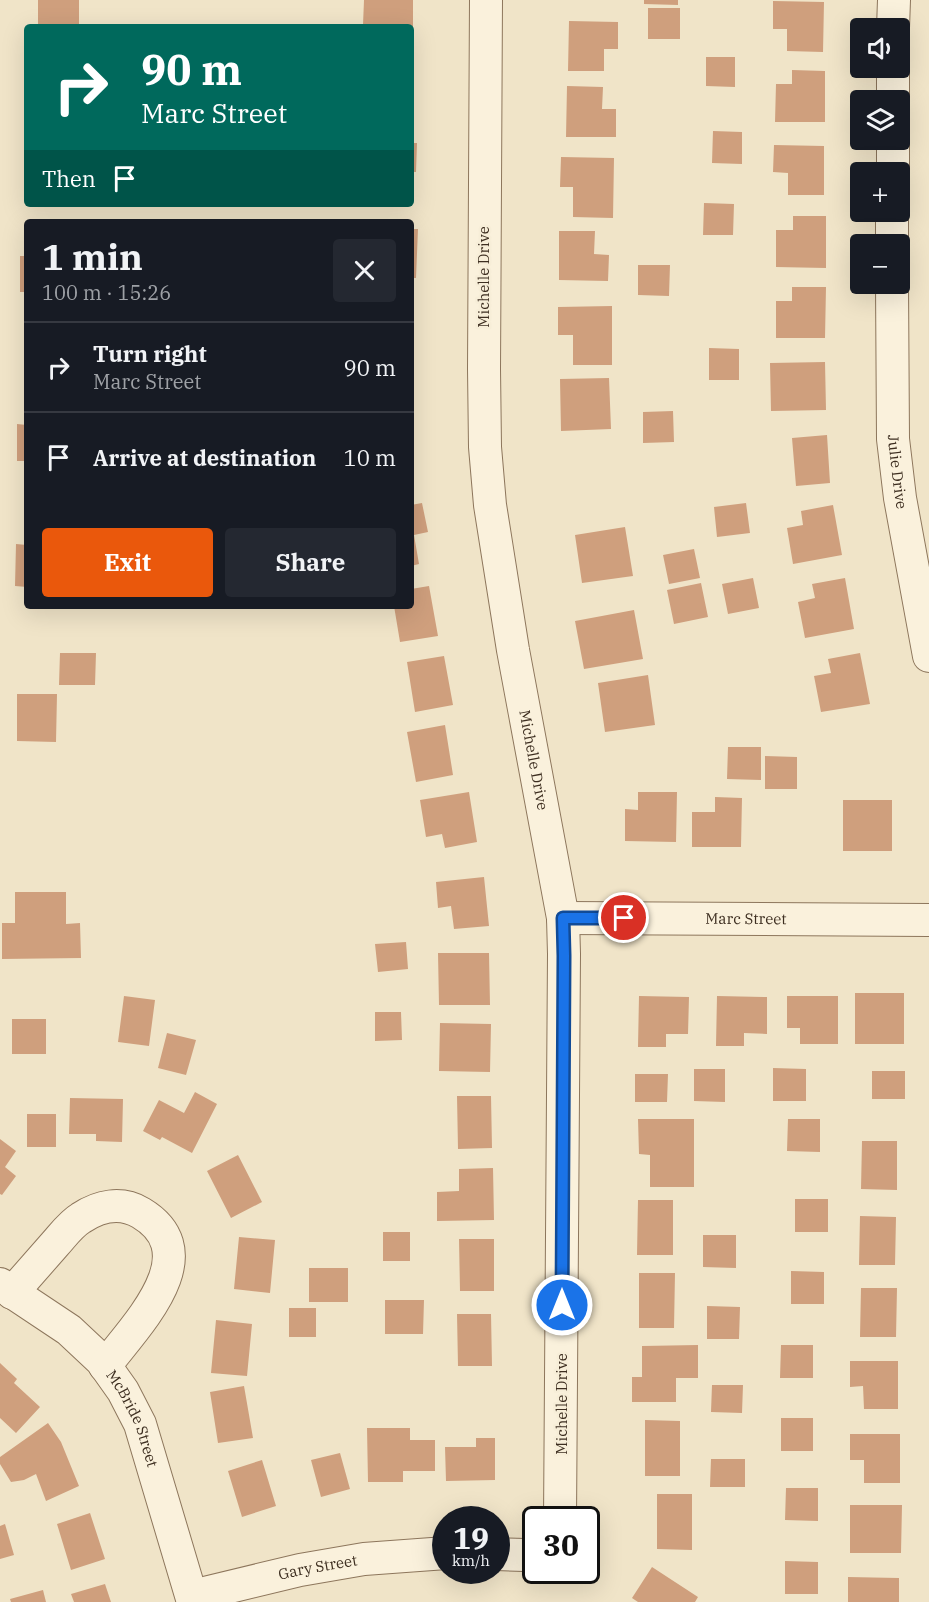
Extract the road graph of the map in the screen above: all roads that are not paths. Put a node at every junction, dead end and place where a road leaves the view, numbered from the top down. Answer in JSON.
{"nodes":[{"id":1,"x":486,"y":0,"type":"edge"},
{"id":2,"x":894,"y":0,"type":"edge"},
{"id":3,"x":893,"y":18,"type":"edge"},
{"id":4,"x":892,"y":294,"type":"edge"},
{"id":5,"x":929,"y":656,"type":"edge"},
{"id":6,"x":563,"y":918,"type":"junction"},
{"id":7,"x":929,"y":920,"type":"edge"},
{"id":8,"x":6,"y":1288,"type":"edge"},
{"id":9,"x":105,"y":1366,"type":"junction"},
{"id":10,"x":560,"y":1506,"type":"edge"},
{"id":11,"x":432,"y":1554,"type":"edge"},
{"id":12,"x":192,"y":1599,"type":"edge"}],
"edges":[{"from":1,"to":6,"type":"street","name":"Michelle Drive"},
{"from":2,"to":3,"type":"street"},
{"from":4,"to":5,"type":"street","name":"Julie Drive"},
{"from":6,"to":7,"type":"street","name":"Marc Street"},
{"from":6,"to":10,"type":"street","name":"Michelle Drive"},
{"from":8,"to":9,"type":"street","name":"McBride Street"},
{"from":8,"to":9,"type":"street"},
{"from":9,"to":12,"type":"street","name":"McBride Street"},
{"from":11,"to":12,"type":"street","name":"Gary Street"}]}
